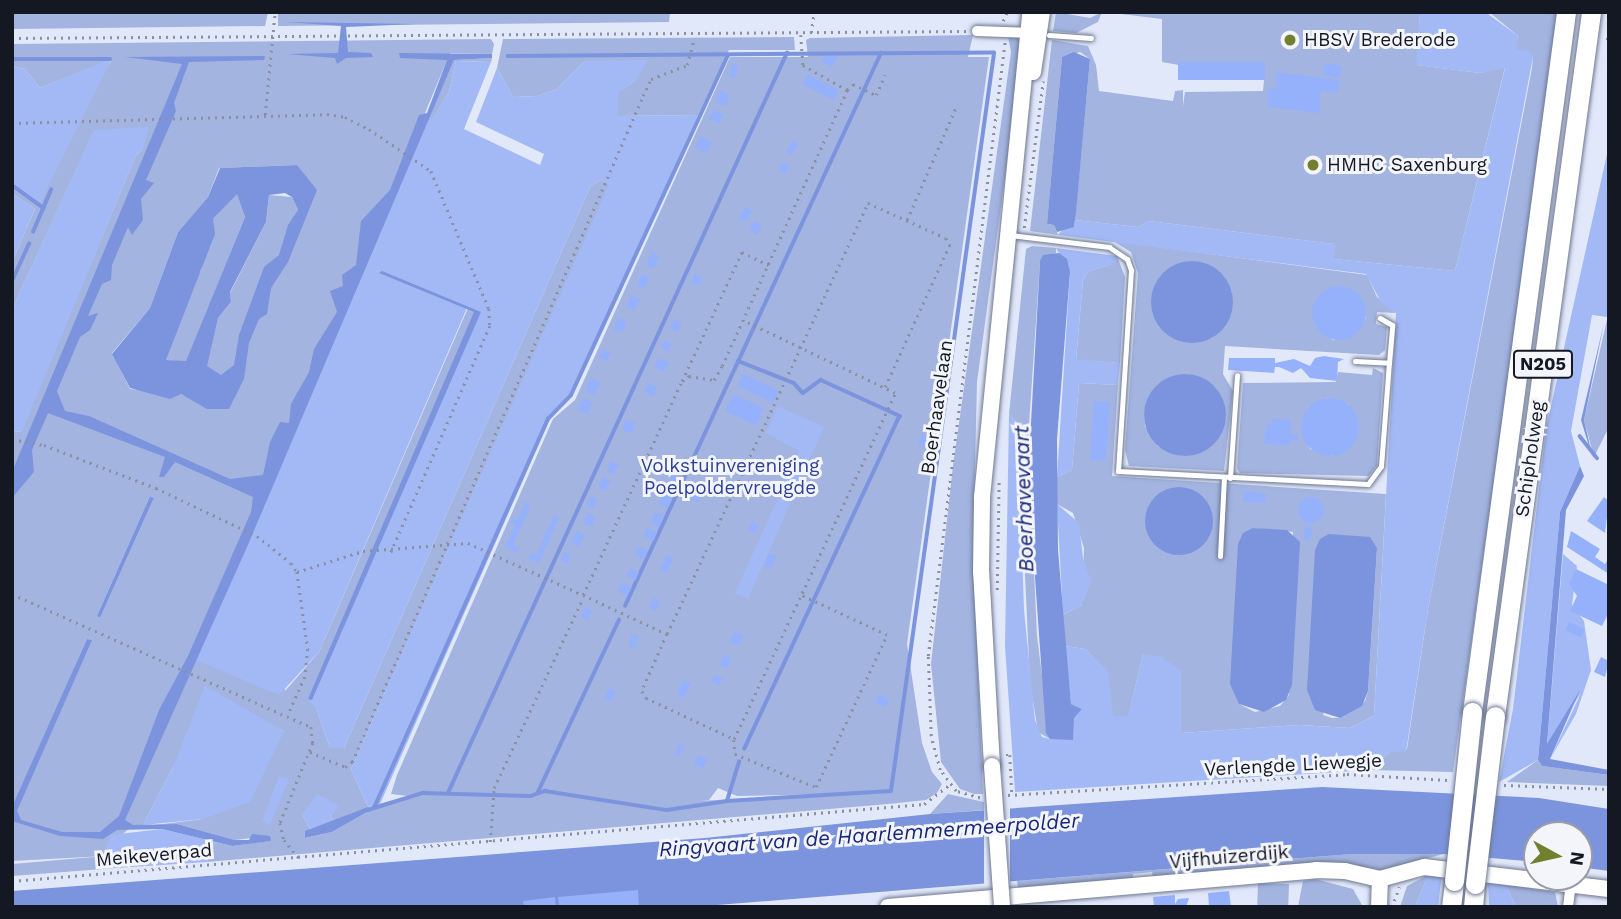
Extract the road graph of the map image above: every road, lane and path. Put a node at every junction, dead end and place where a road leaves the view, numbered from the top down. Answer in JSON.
{"nodes":[{"id":1,"x":275,"y":12,"type":"edge"},
{"id":2,"x":814,"y":12,"type":"edge"},
{"id":3,"x":1030,"y":12,"type":"edge"},
{"id":4,"x":1042,"y":12,"type":"edge"},
{"id":5,"x":1566,"y":12,"type":"edge"},
{"id":6,"x":1591,"y":12,"type":"edge"},
{"id":7,"x":977,"y":31,"type":"joint"},
{"id":8,"x":1004,"y":32,"type":"junction"},
{"id":9,"x":811,"y":34,"type":"junction"},
{"id":10,"x":1038,"y":34,"type":"junction"},
{"id":11,"x":801,"y":35,"type":"junction"},
{"id":12,"x":694,"y":36,"type":"junction"},
{"id":13,"x":272,"y":37,"type":"junction"},
{"id":14,"x":12,"y":38,"type":"edge"},
{"id":15,"x":1091,"y":38,"type":"dead end"},
{"id":16,"x":1044,"y":74,"type":"dead end"},
{"id":17,"x":885,"y":75,"type":"dead end"},
{"id":18,"x":848,"y":90,"type":"junction"},
{"id":19,"x":956,"y":109,"type":"dead end"},
{"id":20,"x":265,"y":116,"type":"junction"},
{"id":21,"x":12,"y":123,"type":"edge"},
{"id":22,"x":907,"y":220,"type":"junction"},
{"id":23,"x":1015,"y":236,"type":"junction"},
{"id":24,"x":769,"y":265,"type":"junction"},
{"id":25,"x":1380,"y":318,"type":"dead end"},
{"id":26,"x":744,"y":321,"type":"junction"},
{"id":27,"x":801,"y":348,"type":"junction"},
{"id":28,"x":1355,"y":361,"type":"dead end"},
{"id":29,"x":1389,"y":363,"type":"junction"},
{"id":30,"x":1237,"y":375,"type":"dead end"},
{"id":31,"x":682,"y":380,"type":"junction"},
{"id":32,"x":885,"y":388,"type":"junction"},
{"id":33,"x":12,"y":439,"type":"edge"},
{"id":34,"x":1000,"y":466,"type":"dead end"},
{"id":35,"x":1227,"y":478,"type":"junction"},
{"id":36,"x":446,"y":543,"type":"junction"},
{"id":37,"x":391,"y":553,"type":"junction"},
{"id":38,"x":1220,"y":556,"type":"dead end"},
{"id":39,"x":297,"y":572,"type":"junction"},
{"id":40,"x":12,"y":594,"type":"edge"},
{"id":41,"x":583,"y":595,"type":"junction"},
{"id":42,"x":801,"y":595,"type":"junction"},
{"id":43,"x":581,"y":603,"type":"dead end"},
{"id":44,"x":998,"y":603,"type":"dead end"},
{"id":45,"x":667,"y":634,"type":"junction"},
{"id":46,"x":288,"y":715,"type":"junction"},
{"id":47,"x":734,"y":738,"type":"junction"},
{"id":48,"x":1003,"y":743,"type":"dead end"},
{"id":49,"x":310,"y":752,"type":"junction"},
{"id":50,"x":1010,"y":755,"type":"dead end"},
{"id":51,"x":997,"y":761,"type":"junction"},
{"id":52,"x":1318,"y":771,"type":"dead end"},
{"id":53,"x":1318,"y":776,"type":"junction"},
{"id":54,"x":1454,"y":781,"type":"dead end"},
{"id":55,"x":949,"y":785,"type":"junction"},
{"id":56,"x":1501,"y":785,"type":"dead end"},
{"id":57,"x":1609,"y":789,"type":"edge"},
{"id":58,"x":1013,"y":795,"type":"junction"},
{"id":59,"x":996,"y":801,"type":"junction"},
{"id":60,"x":490,"y":843,"type":"junction"},
{"id":61,"x":299,"y":858,"type":"junction"},
{"id":62,"x":1523,"y":877,"type":"edge"},
{"id":63,"x":1380,"y":879,"type":"junction"},
{"id":64,"x":12,"y":881,"type":"edge"},
{"id":65,"x":888,"y":907,"type":"edge"},
{"id":66,"x":1002,"y":907,"type":"edge"},
{"id":67,"x":1379,"y":907,"type":"edge"},
{"id":68,"x":1451,"y":907,"type":"edge"},
{"id":69,"x":1473,"y":907,"type":"edge"}],
"edges":[{"from":1,"to":13,"type":"path"},
{"from":2,"to":9,"type":"path"},
{"from":3,"to":10,"type":"main road"},
{"from":4,"to":10,"type":"main road"},
{"from":5,"to":68,"type":"highway","name":"Schipholweg","number":"N205","bridge":true},
{"from":6,"to":69,"type":"highway","name":"Schipholweg","number":"N205","bridge":true},
{"from":7,"to":8,"type":"street"},
{"from":7,"to":9,"type":"path"},
{"from":8,"to":10,"type":"street"},
{"from":8,"to":55,"type":"path","name":"Boerhaavelaan"},
{"from":9,"to":11,"type":"path"},
{"from":10,"to":15,"type":"lane"},
{"from":10,"to":23,"type":"main road"},
{"from":11,"to":12,"type":"path"},
{"from":11,"to":18,"type":"path"},
{"from":12,"to":13,"type":"path"},
{"from":12,"to":36,"type":"path"},
{"from":13,"to":14,"type":"path"},
{"from":13,"to":20,"type":"path"},
{"from":16,"to":23,"type":"path"},
{"from":17,"to":18,"type":"path"},
{"from":18,"to":24,"type":"path"},
{"from":19,"to":22,"type":"path"},
{"from":20,"to":21,"type":"path"},
{"from":20,"to":37,"type":"path"},
{"from":22,"to":27,"type":"path"},
{"from":22,"to":32,"type":"path"},
{"from":23,"to":35,"type":"lane"},
{"from":23,"to":51,"type":"main road"},
{"from":24,"to":26,"type":"path"},
{"from":24,"to":31,"type":"path"},
{"from":25,"to":29,"type":"lane"},
{"from":26,"to":27,"type":"path"},
{"from":26,"to":31,"type":"path"},
{"from":27,"to":32,"type":"path"},
{"from":27,"to":45,"type":"path"},
{"from":28,"to":29,"type":"lane"},
{"from":29,"to":35,"type":"lane"},
{"from":30,"to":35,"type":"lane"},
{"from":31,"to":41,"type":"path"},
{"from":32,"to":42,"type":"path"},
{"from":33,"to":39,"type":"path"},
{"from":34,"to":44,"type":"path"},
{"from":35,"to":38,"type":"lane"},
{"from":36,"to":37,"type":"path"},
{"from":36,"to":41,"type":"path"},
{"from":36,"to":49,"type":"path"},
{"from":37,"to":39,"type":"path"},
{"from":39,"to":46,"type":"path"},
{"from":40,"to":46,"type":"path"},
{"from":41,"to":45,"type":"path"},
{"from":42,"to":47,"type":"path"},
{"from":42,"to":47,"type":"path"},
{"from":43,"to":60,"type":"path"},
{"from":45,"to":47,"type":"path"},
{"from":46,"to":49,"type":"path"},
{"from":48,"to":51,"type":"path"},
{"from":49,"to":61,"type":"path"},
{"from":50,"to":58,"type":"path"},
{"from":51,"to":59,"type":"main road","bridge":true},
{"from":52,"to":53,"type":"path"},
{"from":53,"to":54,"type":"path","name":"Verlengde Liewegje"},
{"from":53,"to":58,"type":"path","name":"Verlengde Liewegje"},
{"from":55,"to":59,"type":"path","name":"Verlengde Liewegje"},
{"from":55,"to":60,"type":"path","name":"Meikeverpad"},
{"from":56,"to":57,"type":"path"},
{"from":58,"to":59,"type":"path","name":"Verlengde Liewegje"},
{"from":59,"to":66,"type":"main road","bridge":true},
{"from":60,"to":61,"type":"path","name":"Meikeverpad"},
{"from":61,"to":64,"type":"path","name":"Meikeverpad"},
{"from":62,"to":63,"type":"main road"},
{"from":63,"to":65,"type":"main road","name":"Vijfhuizerdijk"},
{"from":63,"to":67,"type":"main road"}]}
